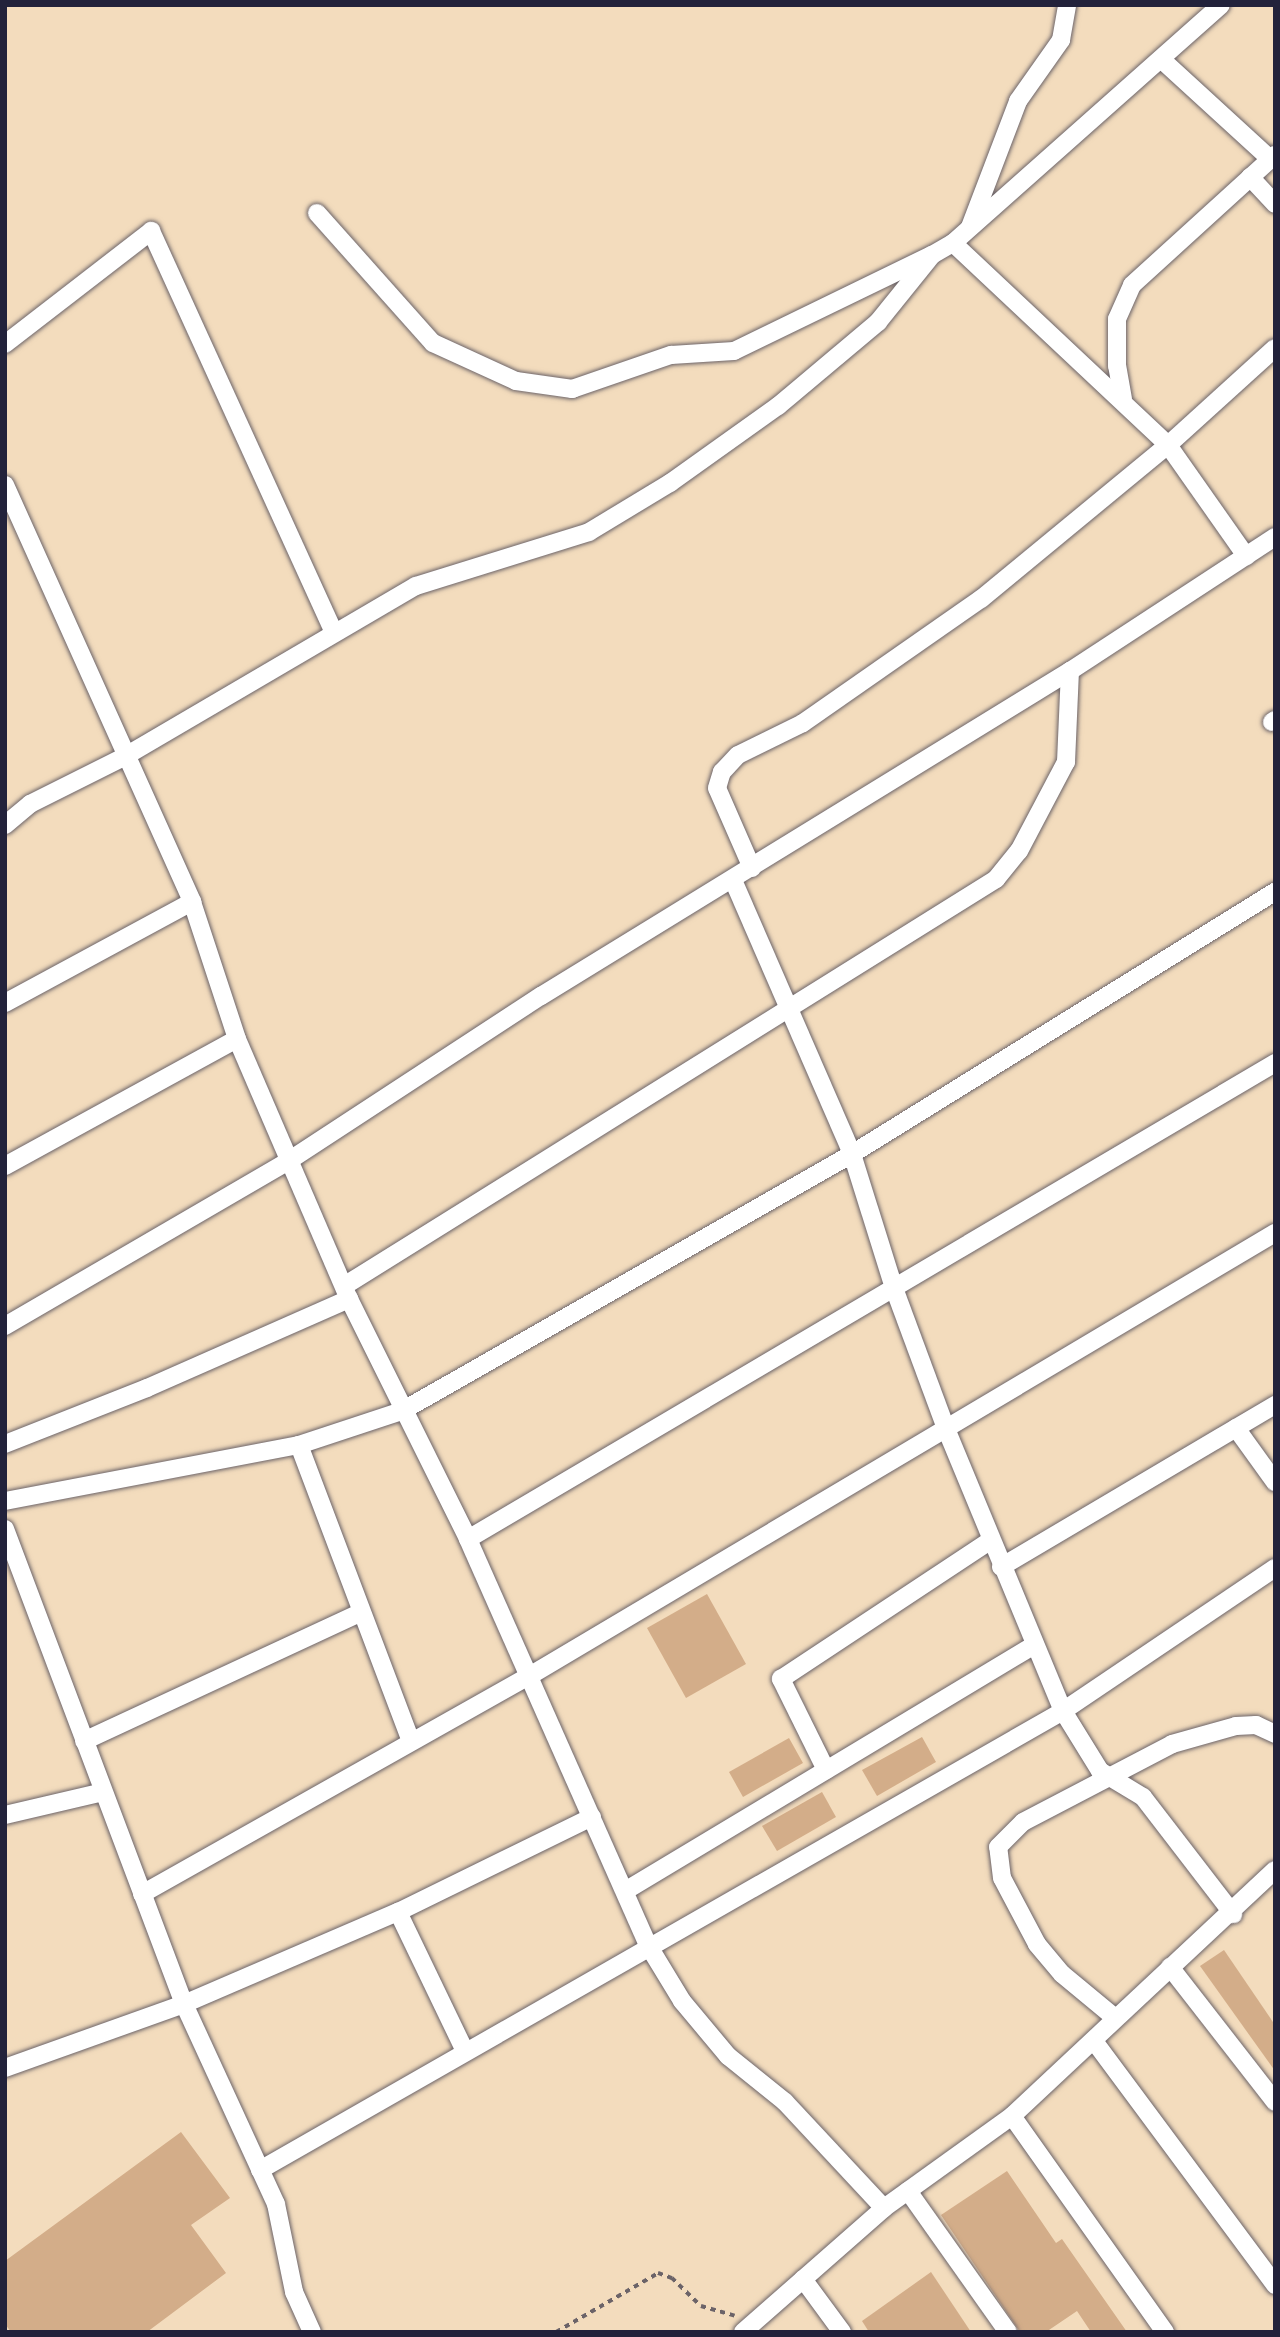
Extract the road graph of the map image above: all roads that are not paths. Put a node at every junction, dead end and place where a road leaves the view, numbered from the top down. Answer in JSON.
{"nodes":[{"id":1,"x":1067,"y":5,"type":"edge"},
{"id":2,"x":1221,"y":5,"type":"edge"},
{"id":3,"x":1161,"y":59,"type":"junction"},
{"id":4,"x":1272,"y":157,"type":"edge"},
{"id":5,"x":1250,"y":177,"type":"junction"},
{"id":6,"x":1275,"y":204,"type":"edge"},
{"id":7,"x":317,"y":213,"type":"dead end"},
{"id":8,"x":969,"y":228,"type":"junction"},
{"id":9,"x":953,"y":243,"type":"junction"},
{"id":10,"x":932,"y":255,"type":"junction"},
{"id":11,"x":5,"y":344,"type":"edge"},
{"id":12,"x":1275,"y":348,"type":"edge"},
{"id":13,"x":1124,"y":399,"type":"junction"},
{"id":14,"x":1168,"y":445,"type":"junction"},
{"id":15,"x":5,"y":485,"type":"edge"},
{"id":16,"x":1275,"y":537,"type":"edge"},
{"id":17,"x":1246,"y":556,"type":"junction"},
{"id":18,"x":333,"y":631,"type":"junction"},
{"id":19,"x":1070,"y":671,"type":"junction"},
{"id":20,"x":124,"y":757,"type":"junction"},
{"id":21,"x":5,"y":825,"type":"edge"},
{"id":22,"x":751,"y":868,"type":"junction"},
{"id":23,"x":733,"y":880,"type":"junction"},
{"id":24,"x":1275,"y":892,"type":"edge"},
{"id":25,"x":192,"y":902,"type":"junction"},
{"id":26,"x":5,"y":1003,"type":"edge"},
{"id":27,"x":789,"y":1005,"type":"junction"},
{"id":28,"x":237,"y":1039,"type":"junction"},
{"id":29,"x":1275,"y":1063,"type":"edge"},
{"id":30,"x":852,"y":1154,"type":"junction"},
{"id":31,"x":290,"y":1160,"type":"junction"},
{"id":32,"x":5,"y":1166,"type":"edge"},
{"id":33,"x":1275,"y":1233,"type":"edge"},
{"id":34,"x":894,"y":1288,"type":"junction"},
{"id":35,"x":347,"y":1293,"type":"junction"},
{"id":36,"x":5,"y":1326,"type":"edge"},
{"id":37,"x":1275,"y":1405,"type":"edge"},
{"id":38,"x":402,"y":1411,"type":"junction"},
{"id":39,"x":1236,"y":1428,"type":"junction"},
{"id":40,"x":947,"y":1431,"type":"junction"},
{"id":41,"x":5,"y":1444,"type":"edge"},
{"id":42,"x":299,"y":1445,"type":"junction"},
{"id":43,"x":1275,"y":1482,"type":"edge"},
{"id":44,"x":5,"y":1502,"type":"edge"},
{"id":45,"x":5,"y":1529,"type":"edge"},
{"id":46,"x":468,"y":1539,"type":"junction"},
{"id":47,"x":991,"y":1540,"type":"junction"},
{"id":48,"x":1001,"y":1567,"type":"junction"},
{"id":49,"x":1275,"y":1568,"type":"edge"},
{"id":50,"x":362,"y":1612,"type":"junction"},
{"id":51,"x":1035,"y":1645,"type":"junction"},
{"id":52,"x":526,"y":1678,"type":"junction"},
{"id":53,"x":1063,"y":1711,"type":"junction"},
{"id":54,"x":1275,"y":1734,"type":"edge"},
{"id":55,"x":84,"y":1741,"type":"junction"},
{"id":56,"x":411,"y":1742,"type":"junction"},
{"id":57,"x":826,"y":1770,"type":"junction"},
{"id":58,"x":1112,"y":1777,"type":"junction"},
{"id":59,"x":103,"y":1791,"type":"junction"},
{"id":60,"x":5,"y":1815,"type":"edge"},
{"id":61,"x":592,"y":1817,"type":"junction"},
{"id":62,"x":1275,"y":1870,"type":"edge"},
{"id":63,"x":625,"y":1891,"type":"junction"},
{"id":64,"x":142,"y":1894,"type":"junction"},
{"id":65,"x":398,"y":1912,"type":"junction"},
{"id":66,"x":1233,"y":1914,"type":"junction"},
{"id":67,"x":648,"y":1945,"type":"junction"},
{"id":68,"x":1170,"y":1967,"type":"junction"},
{"id":69,"x":184,"y":2004,"type":"junction"},
{"id":70,"x":1114,"y":2017,"type":"junction"},
{"id":71,"x":1094,"y":2040,"type":"junction"},
{"id":72,"x":465,"y":2051,"type":"junction"},
{"id":73,"x":5,"y":2068,"type":"edge"},
{"id":74,"x":1275,"y":2102,"type":"edge"},
{"id":75,"x":1012,"y":2116,"type":"junction"},
{"id":76,"x":260,"y":2170,"type":"junction"},
{"id":77,"x":908,"y":2191,"type":"junction"},
{"id":78,"x":884,"y":2208,"type":"junction"},
{"id":79,"x":803,"y":2279,"type":"junction"},
{"id":80,"x":1275,"y":2285,"type":"edge"},
{"id":81,"x":747,"y":2328,"type":"edge"},
{"id":82,"x":312,"y":2332,"type":"edge"},
{"id":83,"x":842,"y":2332,"type":"edge"},
{"id":84,"x":1008,"y":2332,"type":"edge"},
{"id":85,"x":1166,"y":2332,"type":"edge"}],
"edges":[{"from":1,"to":8,"type":"street"},
{"from":2,"to":3,"type":"street"},
{"from":3,"to":4,"type":"street"},
{"from":3,"to":8,"type":"street"},
{"from":4,"to":5,"type":"street"},
{"from":5,"to":6,"type":"street"},
{"from":5,"to":13,"type":"street"},
{"from":7,"to":10,"type":"street"},
{"from":8,"to":9,"type":"street"},
{"from":9,"to":10,"type":"street"},
{"from":9,"to":13,"type":"street"},
{"from":10,"to":18,"type":"street"},
{"from":11,"to":18,"type":"street"},
{"from":12,"to":14,"type":"street"},
{"from":13,"to":14,"type":"street"},
{"from":14,"to":17,"type":"street"},
{"from":14,"to":22,"type":"street"},
{"from":15,"to":20,"type":"street"},
{"from":16,"to":17,"type":"street"},
{"from":17,"to":19,"type":"street"},
{"from":18,"to":20,"type":"street"},
{"from":19,"to":22,"type":"street"},
{"from":19,"to":27,"type":"street"},
{"from":20,"to":21,"type":"street"},
{"from":20,"to":25,"type":"street"},
{"from":22,"to":23,"type":"street"},
{"from":23,"to":27,"type":"street"},
{"from":23,"to":31,"type":"street"},
{"from":24,"to":30,"type":"street"},
{"from":25,"to":26,"type":"street"},
{"from":25,"to":28,"type":"street"},
{"from":27,"to":30,"type":"street"},
{"from":27,"to":35,"type":"street"},
{"from":28,"to":31,"type":"street"},
{"from":28,"to":32,"type":"street"},
{"from":29,"to":34,"type":"street"},
{"from":30,"to":34,"type":"street"},
{"from":30,"to":38,"type":"street"},
{"from":31,"to":35,"type":"street"},
{"from":31,"to":36,"type":"street"},
{"from":33,"to":40,"type":"street"},
{"from":34,"to":40,"type":"street"},
{"from":34,"to":46,"type":"street"},
{"from":35,"to":38,"type":"street"},
{"from":35,"to":41,"type":"street"},
{"from":37,"to":39,"type":"street"},
{"from":38,"to":42,"type":"street"},
{"from":38,"to":46,"type":"street"},
{"from":39,"to":43,"type":"street"},
{"from":39,"to":48,"type":"street"},
{"from":40,"to":47,"type":"street"},
{"from":40,"to":52,"type":"street"},
{"from":42,"to":44,"type":"street"},
{"from":42,"to":50,"type":"street"},
{"from":45,"to":55,"type":"street"},
{"from":46,"to":52,"type":"street"},
{"from":47,"to":48,"type":"street"},
{"from":47,"to":57,"type":"street"},
{"from":48,"to":51,"type":"street"},
{"from":49,"to":53,"type":"street"},
{"from":50,"to":55,"type":"street"},
{"from":50,"to":56,"type":"street"},
{"from":51,"to":53,"type":"street"},
{"from":51,"to":57,"type":"street"},
{"from":52,"to":56,"type":"street"},
{"from":52,"to":61,"type":"street"},
{"from":53,"to":58,"type":"street"},
{"from":53,"to":67,"type":"street"},
{"from":54,"to":58,"type":"street"},
{"from":55,"to":59,"type":"street"},
{"from":56,"to":64,"type":"street"},
{"from":57,"to":63,"type":"street"},
{"from":58,"to":66,"type":"street"},
{"from":58,"to":70,"type":"street"},
{"from":59,"to":60,"type":"street"},
{"from":59,"to":64,"type":"street"},
{"from":61,"to":63,"type":"street"},
{"from":61,"to":65,"type":"street"},
{"from":62,"to":66,"type":"street"},
{"from":63,"to":67,"type":"street"},
{"from":64,"to":69,"type":"street"},
{"from":65,"to":69,"type":"street"},
{"from":65,"to":72,"type":"street"},
{"from":66,"to":68,"type":"street"},
{"from":67,"to":72,"type":"street"},
{"from":67,"to":78,"type":"street"},
{"from":68,"to":70,"type":"street"},
{"from":68,"to":74,"type":"street"},
{"from":69,"to":73,"type":"street"},
{"from":69,"to":76,"type":"street"},
{"from":70,"to":71,"type":"street"},
{"from":71,"to":75,"type":"street"},
{"from":71,"to":80,"type":"street"},
{"from":72,"to":76,"type":"street"},
{"from":75,"to":77,"type":"street"},
{"from":75,"to":85,"type":"street"},
{"from":76,"to":82,"type":"street"},
{"from":77,"to":78,"type":"street"},
{"from":77,"to":84,"type":"street"},
{"from":78,"to":79,"type":"street"},
{"from":79,"to":81,"type":"street"},
{"from":79,"to":83,"type":"street"}]}
